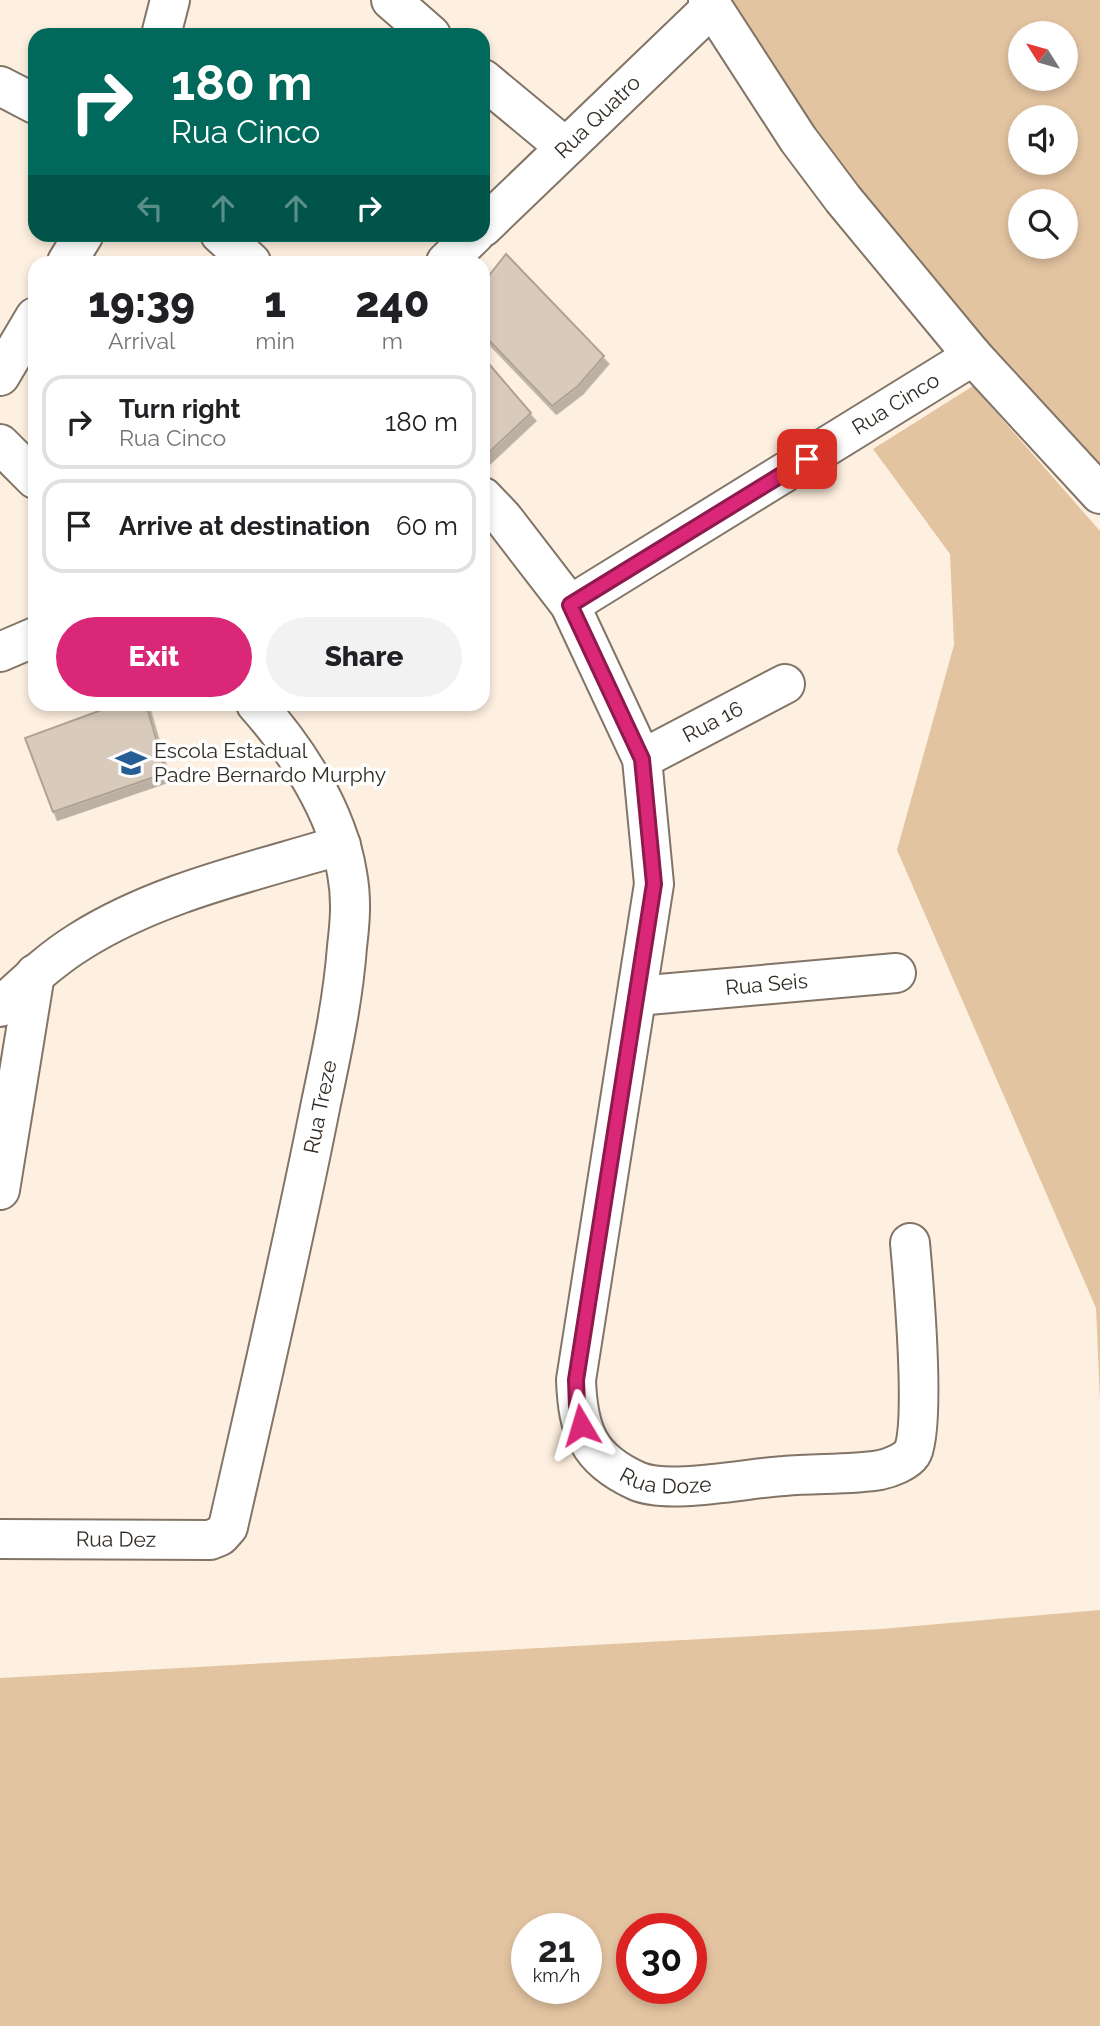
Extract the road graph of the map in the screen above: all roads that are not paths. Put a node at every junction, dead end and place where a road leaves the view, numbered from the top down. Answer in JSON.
{"nodes":[{"id":1,"x":170,"y":0,"type":"edge"},
{"id":2,"x":391,"y":0,"type":"edge"},
{"id":3,"x":710,"y":3,"type":"edge"},
{"id":4,"x":163,"y":28,"type":"edge"},
{"id":5,"x":423,"y":28,"type":"edge"},
{"id":6,"x":490,"y":85,"type":"edge"},
{"id":7,"x":0,"y":86,"type":"edge"},
{"id":8,"x":28,"y":100,"type":"edge"},
{"id":9,"x":565,"y":147,"type":"junction"},
{"id":10,"x":490,"y":220,"type":"edge"},
{"id":11,"x":228,"y":242,"type":"edge"},
{"id":12,"x":467,"y":242,"type":"edge"},
{"id":13,"x":244,"y":256,"type":"edge"},
{"id":14,"x":452,"y":256,"type":"edge"},
{"id":15,"x":28,"y":329,"type":"edge"},
{"id":16,"x":973,"y":356,"type":"junction"},
{"id":17,"x":0,"y":376,"type":"edge"},
{"id":18,"x":0,"y":444,"type":"edge"},
{"id":19,"x":28,"y":472,"type":"edge"},
{"id":20,"x":1100,"y":494,"type":"edge"},
{"id":21,"x":490,"y":504,"type":"edge"},
{"id":22,"x":570,"y":605,"type":"junction"},
{"id":23,"x":28,"y":640,"type":"edge"},
{"id":24,"x":0,"y":652,"type":"edge"},
{"id":25,"x":785,"y":684,"type":"dead end"},
{"id":26,"x":262,"y":711,"type":"edge"},
{"id":27,"x":642,"y":759,"type":"junction"},
{"id":28,"x":341,"y":845,"type":"junction"},
{"id":29,"x":896,"y":973,"type":"dead end"},
{"id":30,"x":35,"y":974,"type":"junction"},
{"id":31,"x":637,"y":996,"type":"junction"},
{"id":32,"x":0,"y":1007,"type":"edge"},
{"id":33,"x":0,"y":1190,"type":"edge"},
{"id":34,"x":911,"y":1242,"type":"dead end"},
{"id":35,"x":228,"y":1527,"type":"joint"},
{"id":36,"x":0,"y":1539,"type":"edge"}],
"edges":[{"from":1,"to":4,"type":"street"},
{"from":2,"to":5,"type":"street"},
{"from":3,"to":9,"type":"street","name":"Rua Quatro"},
{"from":3,"to":16,"type":"street"},
{"from":6,"to":9,"type":"street"},
{"from":7,"to":8,"type":"street"},
{"from":9,"to":10,"type":"street","name":"Rua Quatro"},
{"from":11,"to":13,"type":"street"},
{"from":12,"to":14,"type":"street"},
{"from":15,"to":17,"type":"street"},
{"from":16,"to":20,"type":"street"},
{"from":16,"to":22,"type":"street","name":"Rua Cinco"},
{"from":18,"to":19,"type":"street"},
{"from":21,"to":22,"type":"street","name":"Rua Doze"},
{"from":22,"to":27,"type":"street","name":"Rua Doze"},
{"from":23,"to":24,"type":"street"},
{"from":25,"to":27,"type":"street","name":"Rua 16"},
{"from":26,"to":28,"type":"street","name":"Rua Treze"},
{"from":27,"to":31,"type":"street","name":"Rua Doze"},
{"from":28,"to":30,"type":"street"},
{"from":28,"to":35,"type":"street","name":"Rua Treze"},
{"from":29,"to":31,"type":"street","name":"Rua Seis"},
{"from":30,"to":32,"type":"street"},
{"from":30,"to":33,"type":"street"},
{"from":31,"to":34,"type":"street","name":"Rua Doze"},
{"from":35,"to":36,"type":"street","name":"Rua Dez"}]}
